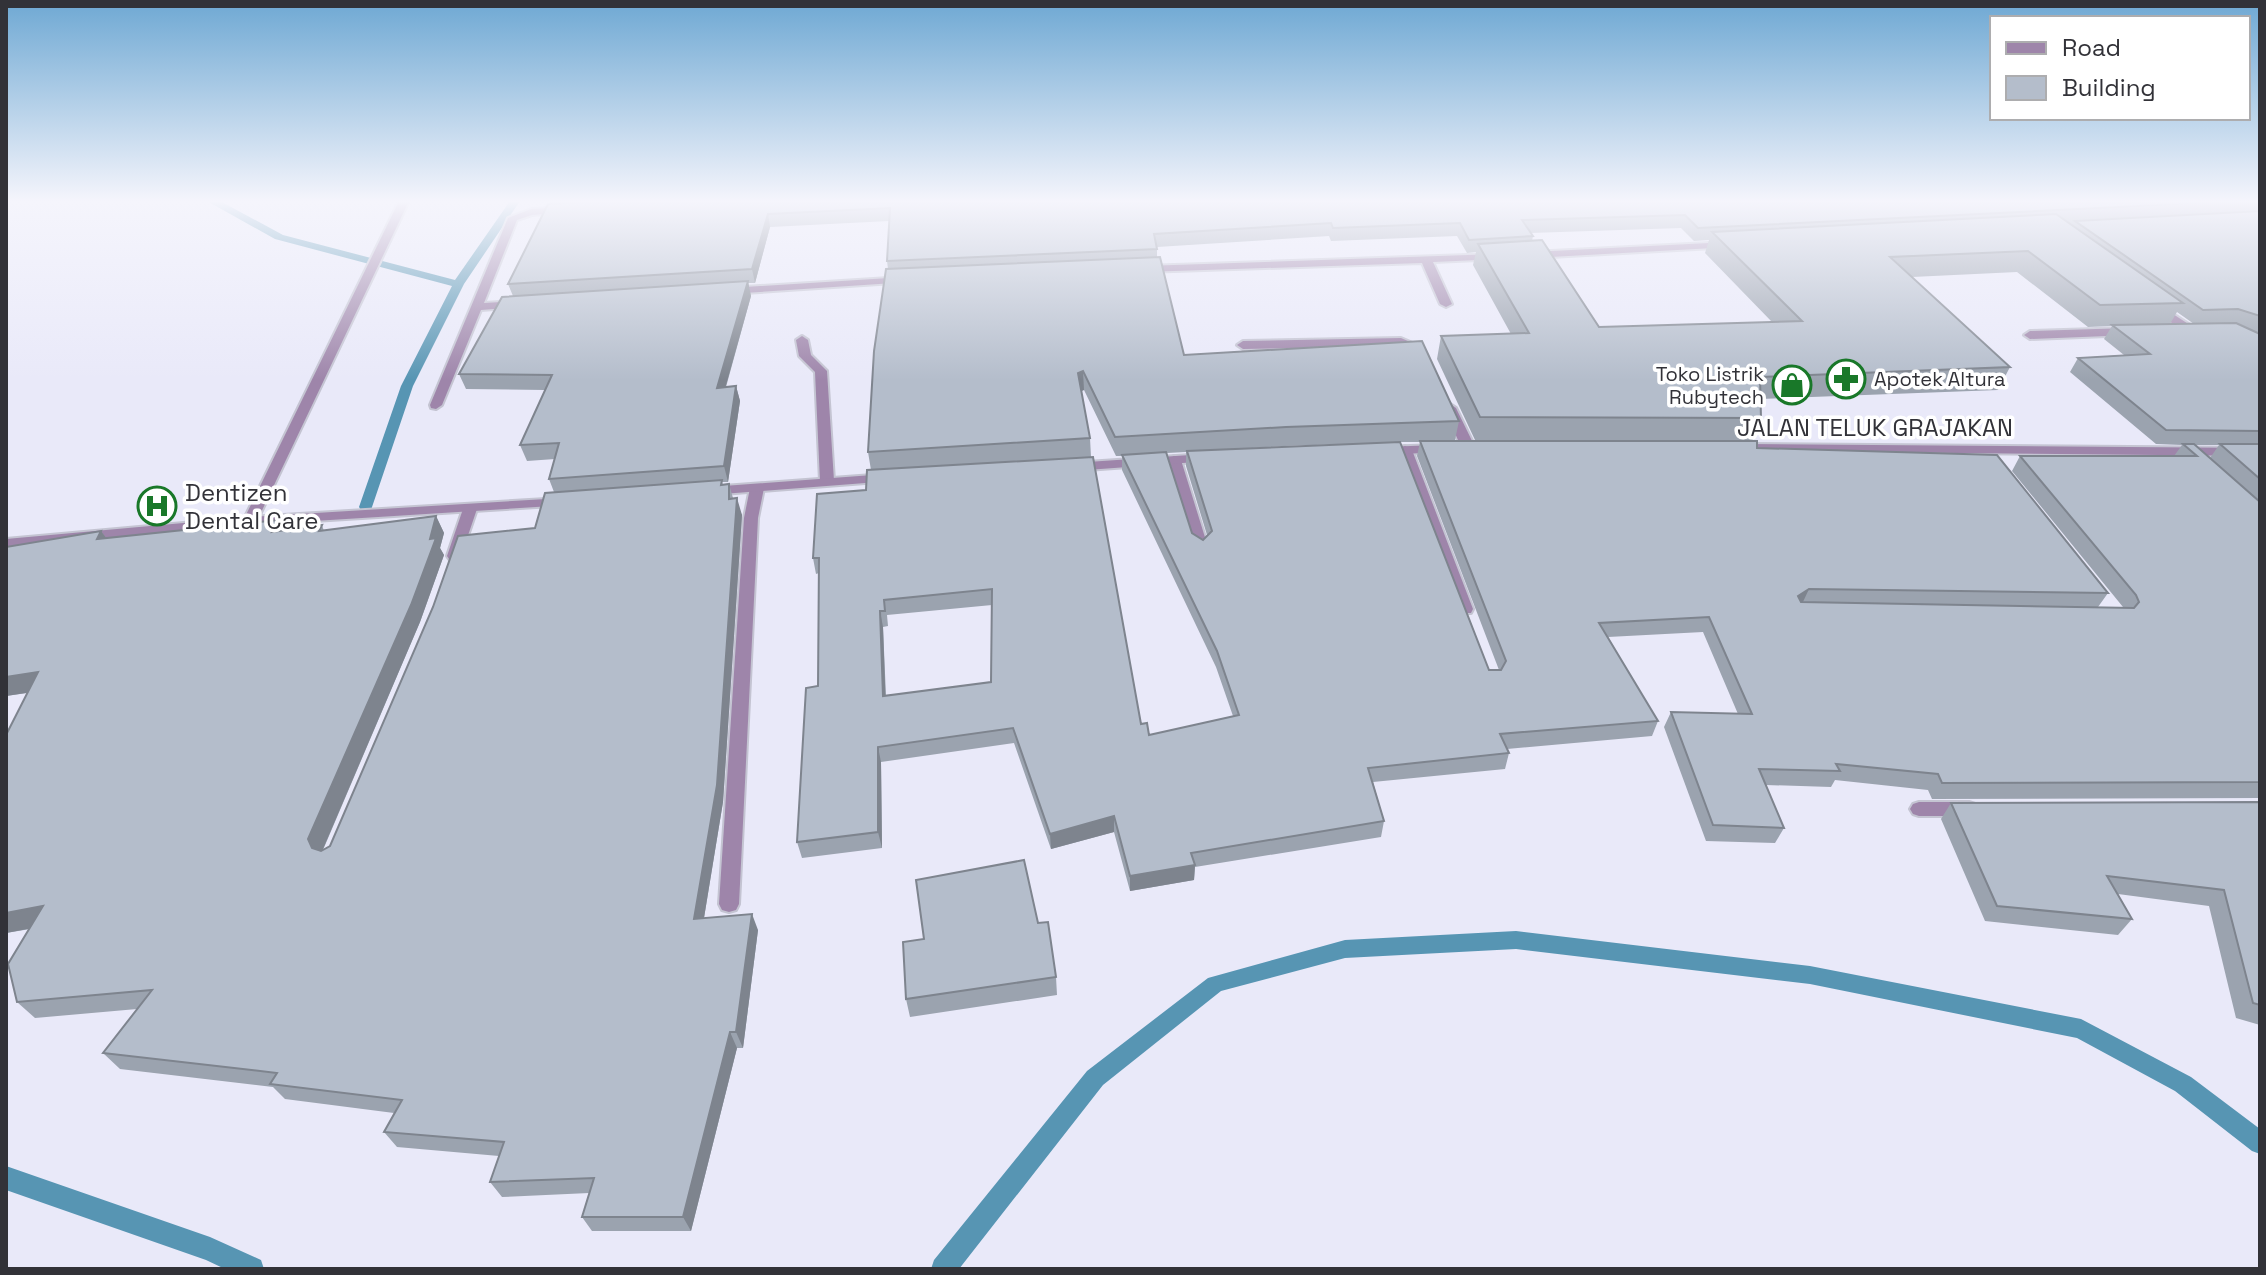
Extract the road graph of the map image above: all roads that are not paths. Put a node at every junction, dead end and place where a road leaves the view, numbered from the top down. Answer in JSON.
{"nodes":[{"id":1,"x":378,"y":260,"type":"edge"},
{"id":2,"x":495,"y":260,"type":"edge"},
{"id":3,"x":1437,"y":260,"type":"edge"},
{"id":4,"x":1427,"y":261,"type":"junction"},
{"id":5,"x":1123,"y":270,"type":"edge"},
{"id":6,"x":917,"y":279,"type":"edge"},
{"id":7,"x":712,"y":292,"type":"edge"},
{"id":8,"x":2149,"y":301,"type":"edge"},
{"id":9,"x":539,"y":303,"type":"edge"},
{"id":10,"x":1446,"y":304,"type":"dead end"},
{"id":11,"x":476,"y":307,"type":"junction"},
{"id":12,"x":2162,"y":331,"type":"edge"},
{"id":13,"x":2148,"y":332,"type":"edge"},
{"id":14,"x":2030,"y":335,"type":"dead end"},
{"id":15,"x":802,"y":340,"type":"dead end"},
{"id":16,"x":1243,"y":345,"type":"dead end"},
{"id":17,"x":1424,"y":351,"type":"edge"},
{"id":18,"x":1443,"y":392,"type":"edge"},
{"id":19,"x":436,"y":405,"type":"dead end"},
{"id":20,"x":1468,"y":447,"type":"junction"},
{"id":21,"x":1483,"y":447,"type":"edge"},
{"id":22,"x":1733,"y":448,"type":"edge"},
{"id":23,"x":1405,"y":450,"type":"junction"},
{"id":24,"x":1375,"y":451,"type":"edge"},
{"id":25,"x":2260,"y":452,"type":"edge"},
{"id":26,"x":2191,"y":453,"type":"junction"},
{"id":27,"x":1221,"y":457,"type":"edge"},
{"id":28,"x":1174,"y":460,"type":"junction"},
{"id":29,"x":2202,"y":463,"type":"edge"},
{"id":30,"x":1051,"y":468,"type":"edge"},
{"id":31,"x":900,"y":478,"type":"edge"},
{"id":32,"x":827,"y":481,"type":"junction"},
{"id":33,"x":757,"y":488,"type":"junction"},
{"id":34,"x":697,"y":492,"type":"edge"},
{"id":35,"x":576,"y":501,"type":"edge"},
{"id":36,"x":470,"y":509,"type":"junction"},
{"id":37,"x":250,"y":521,"type":"junction"},
{"id":38,"x":6,"y":544,"type":"edge"},
{"id":39,"x":1201,"y":547,"type":"edge"},
{"id":40,"x":451,"y":566,"type":"edge"},
{"id":41,"x":1470,"y":621,"type":"edge"},
{"id":42,"x":1919,"y":809,"type":"dead end"},
{"id":43,"x":1981,"y":809,"type":"edge"},
{"id":44,"x":729,"y":904,"type":"dead end"}],
"edges":[{"from":1,"to":37,"type":"street"},
{"from":2,"to":11,"type":"street"},
{"from":3,"to":4,"type":"street"},
{"from":4,"to":5,"type":"street"},
{"from":4,"to":10,"type":"street"},
{"from":6,"to":7,"type":"street"},
{"from":8,"to":12,"type":"street"},
{"from":9,"to":11,"type":"street"},
{"from":11,"to":19,"type":"street"},
{"from":13,"to":14,"type":"street"},
{"from":15,"to":32,"type":"street"},
{"from":16,"to":17,"type":"street"},
{"from":18,"to":20,"type":"street"},
{"from":20,"to":21,"type":"street"},
{"from":20,"to":23,"type":"street"},
{"from":22,"to":26,"type":"street","name":"JALAN TELUK GRAJAKAN"},
{"from":23,"to":24,"type":"street"},
{"from":23,"to":41,"type":"street"},
{"from":25,"to":26,"type":"street","name":"JALAN TELUK GRAJAKAN"},
{"from":26,"to":29,"type":"street"},
{"from":27,"to":28,"type":"street"},
{"from":28,"to":30,"type":"street"},
{"from":28,"to":39,"type":"street"},
{"from":31,"to":32,"type":"street"},
{"from":32,"to":33,"type":"street"},
{"from":33,"to":34,"type":"street"},
{"from":33,"to":44,"type":"street"},
{"from":35,"to":36,"type":"street"},
{"from":36,"to":37,"type":"street"},
{"from":36,"to":40,"type":"street"},
{"from":37,"to":38,"type":"street"},
{"from":42,"to":43,"type":"street"}]}
